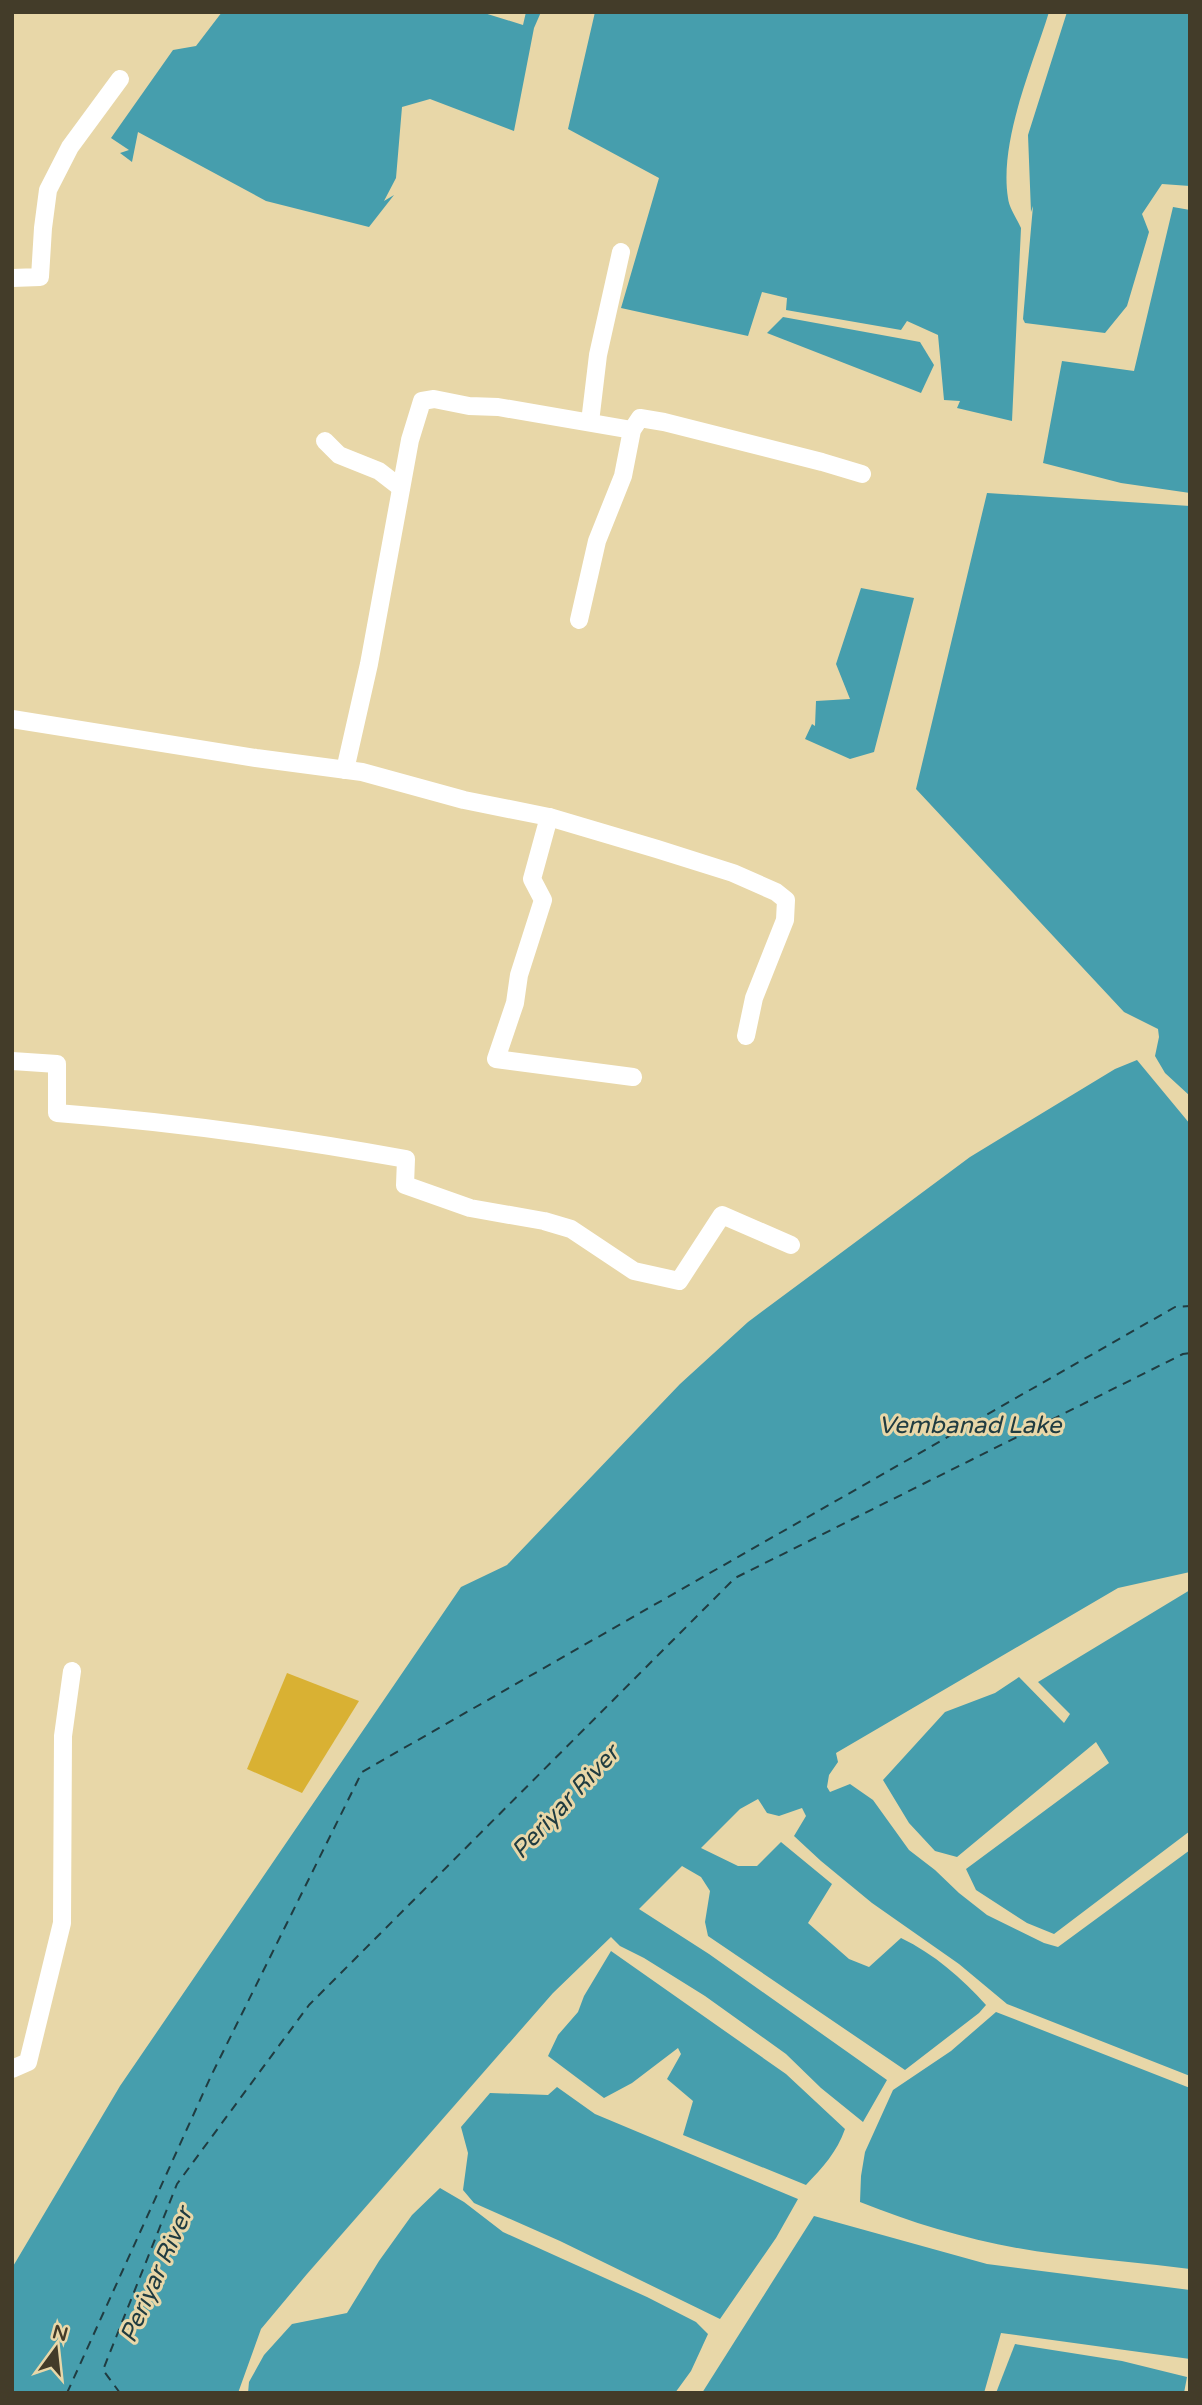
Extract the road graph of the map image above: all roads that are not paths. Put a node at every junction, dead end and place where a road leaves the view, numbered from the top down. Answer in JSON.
{"nodes":[{"id":1,"x":120,"y":79,"type":"dead end"},
{"id":2,"x":621,"y":252,"type":"dead end"},
{"id":3,"x":12,"y":278,"type":"edge"},
{"id":4,"x":590,"y":422,"type":"junction"},
{"id":5,"x":632,"y":430,"type":"junction"},
{"id":6,"x":325,"y":441,"type":"dead end"},
{"id":7,"x":862,"y":474,"type":"dead end"},
{"id":8,"x":401,"y":488,"type":"junction"},
{"id":9,"x":579,"y":620,"type":"dead end"},
{"id":10,"x":12,"y":719,"type":"edge"},
{"id":11,"x":345,"y":769,"type":"junction"},
{"id":12,"x":549,"y":817,"type":"junction"},
{"id":13,"x":746,"y":1036,"type":"dead end"},
{"id":14,"x":12,"y":1060,"type":"edge"},
{"id":15,"x":633,"y":1077,"type":"dead end"},
{"id":16,"x":791,"y":1245,"type":"dead end"},
{"id":17,"x":72,"y":1671,"type":"dead end"},
{"id":18,"x":12,"y":2069,"type":"edge"}],
"edges":[{"from":1,"to":3,"type":"street"},
{"from":2,"to":4,"type":"street"},
{"from":4,"to":5,"type":"street"},
{"from":4,"to":8,"type":"street"},
{"from":5,"to":7,"type":"street"},
{"from":5,"to":9,"type":"street"},
{"from":6,"to":8,"type":"street"},
{"from":8,"to":11,"type":"street"},
{"from":10,"to":11,"type":"street"},
{"from":11,"to":12,"type":"street"},
{"from":12,"to":13,"type":"street"},
{"from":12,"to":15,"type":"street"},
{"from":14,"to":16,"type":"street"},
{"from":17,"to":18,"type":"street"}]}
